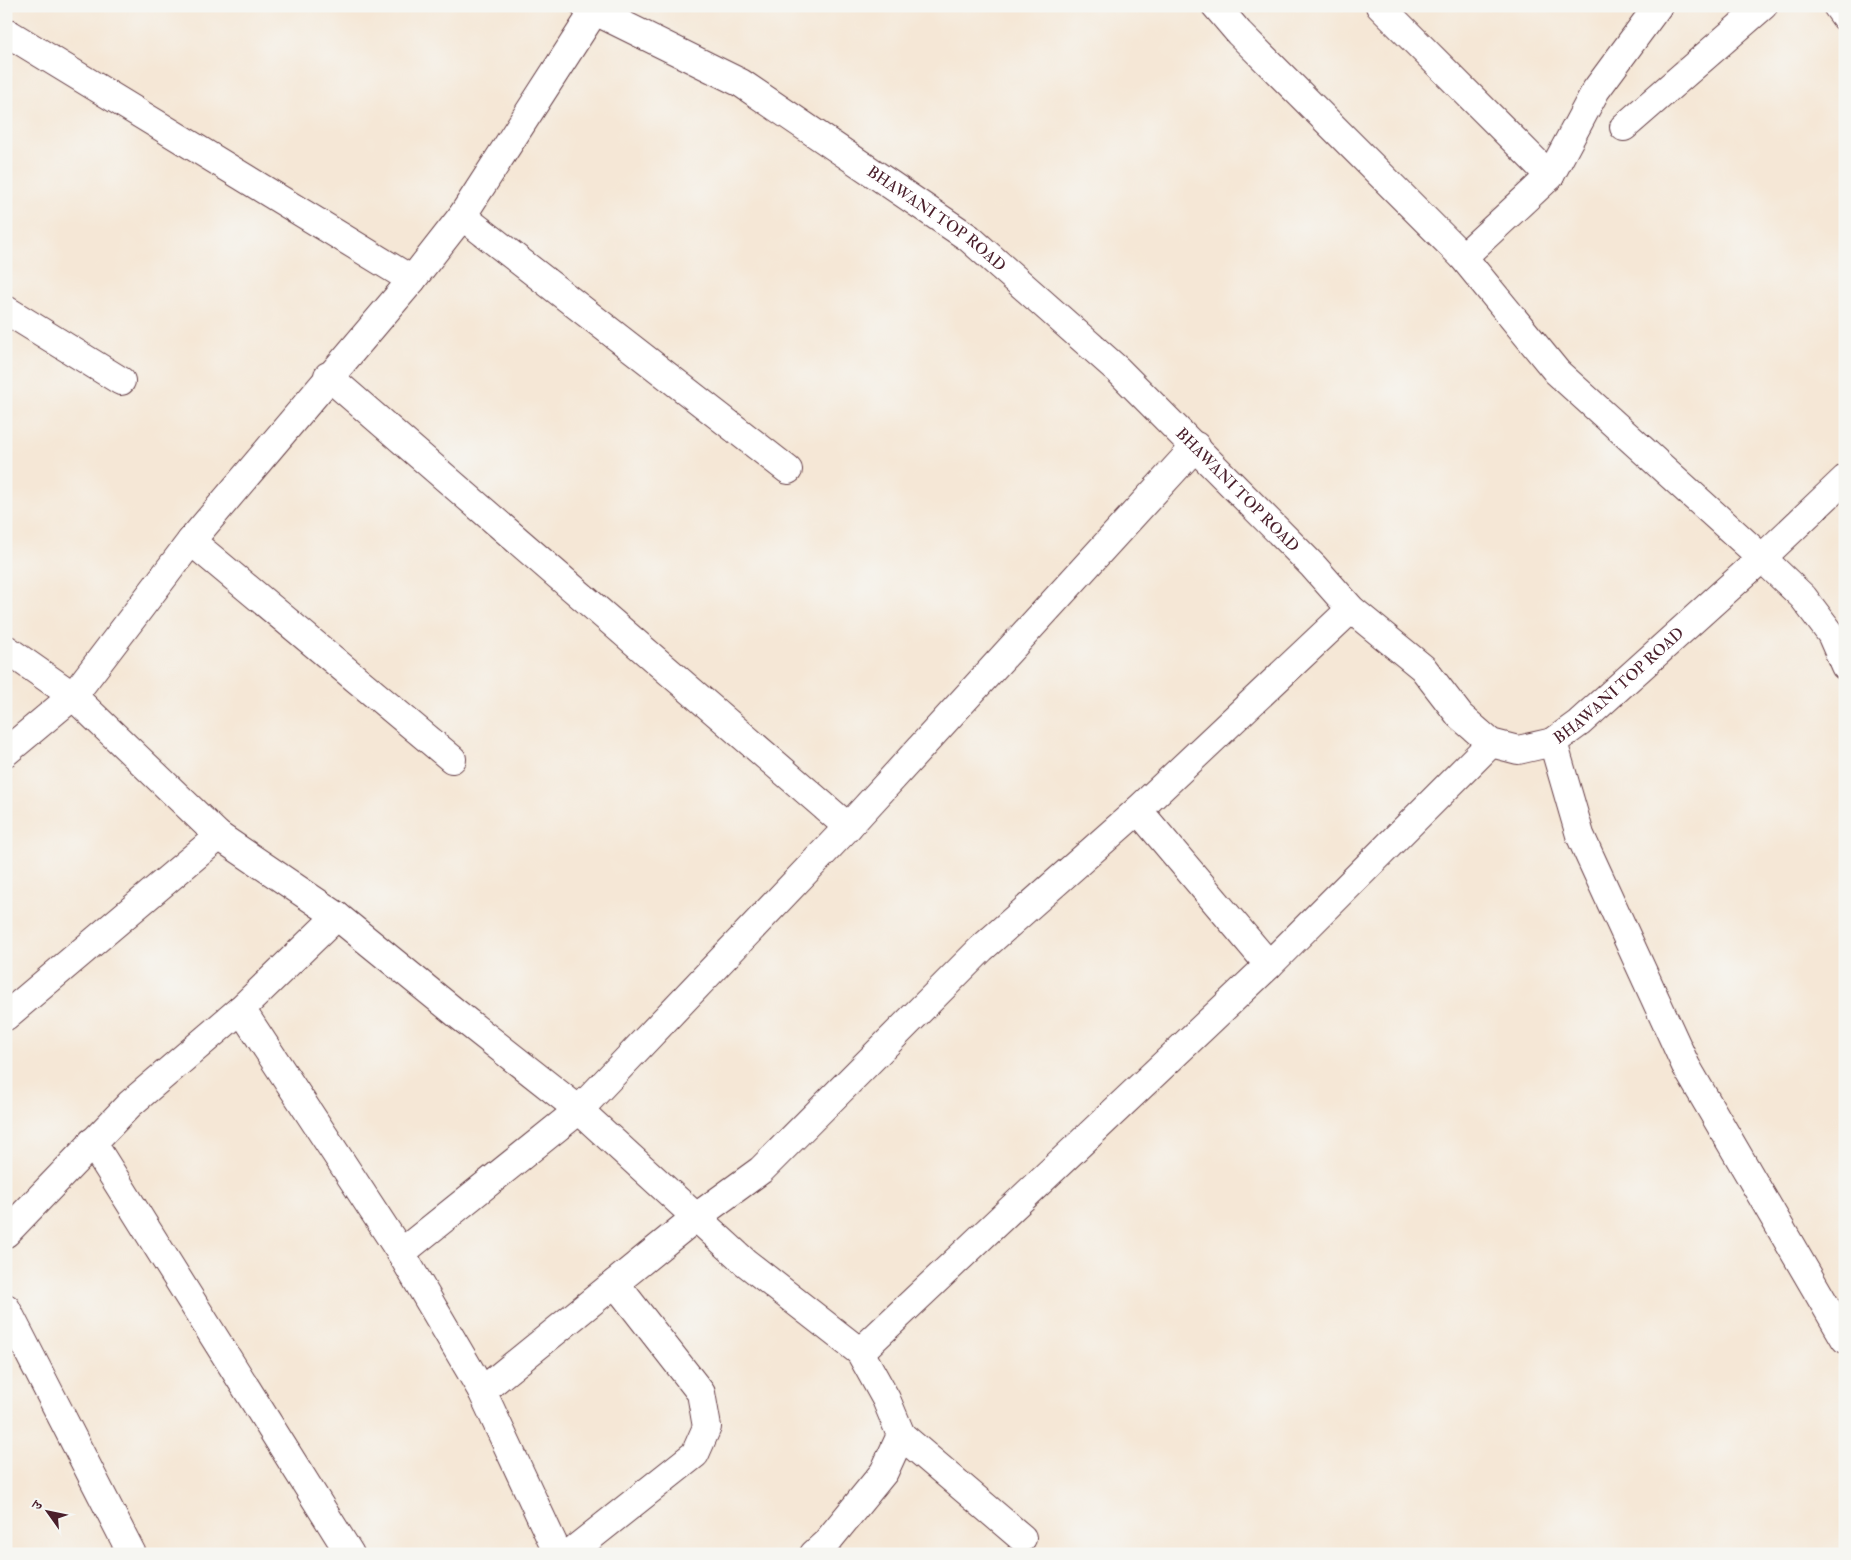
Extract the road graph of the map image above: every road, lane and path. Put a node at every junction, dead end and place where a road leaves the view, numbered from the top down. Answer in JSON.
{"nodes":[{"id":1,"x":1216,"y":6,"type":"edge"},
{"id":2,"x":1380,"y":6,"type":"edge"},
{"id":3,"x":1658,"y":6,"type":"edge"},
{"id":4,"x":1763,"y":6,"type":"edge"},
{"id":5,"x":1837,"y":6,"type":"edge"},
{"id":6,"x":590,"y":8,"type":"edge"},
{"id":7,"x":1845,"y":17,"type":"edge"},
{"id":8,"x":6,"y":32,"type":"edge"},
{"id":9,"x":1624,"y":128,"type":"dead end"},
{"id":10,"x":1550,"y":176,"type":"junction"},
{"id":11,"x":462,"y":216,"type":"junction"},
{"id":12,"x":1463,"y":256,"type":"junction"},
{"id":13,"x":412,"y":280,"type":"junction"},
{"id":14,"x":6,"y":310,"type":"edge"},
{"id":15,"x":328,"y":376,"type":"junction"},
{"id":16,"x":122,"y":382,"type":"dead end"},
{"id":17,"x":1196,"y":446,"type":"junction"},
{"id":18,"x":788,"y":470,"type":"dead end"},
{"id":19,"x":1845,"y":479,"type":"edge"},
{"id":20,"x":191,"y":541,"type":"junction"},
{"id":21,"x":1762,"y":558,"type":"junction"},
{"id":22,"x":1351,"y":609,"type":"junction"},
{"id":23,"x":6,"y":649,"type":"edge"},
{"id":24,"x":1845,"y":666,"type":"edge"},
{"id":25,"x":73,"y":696,"type":"junction"},
{"id":26,"x":1553,"y":742,"type":"junction"},
{"id":27,"x":1491,"y":743,"type":"junction"},
{"id":28,"x":6,"y":752,"type":"edge"},
{"id":29,"x":452,"y":759,"type":"dead end"},
{"id":30,"x":1138,"y":810,"type":"junction"},
{"id":31,"x":848,"y":827,"type":"junction"},
{"id":32,"x":219,"y":836,"type":"junction"},
{"id":33,"x":337,"y":916,"type":"junction"},
{"id":34,"x":1269,"y":964,"type":"junction"},
{"id":35,"x":241,"y":1009,"type":"junction"},
{"id":36,"x":6,"y":1016,"type":"edge"},
{"id":37,"x":580,"y":1110,"type":"junction"},
{"id":38,"x":92,"y":1142,"type":"junction"},
{"id":39,"x":695,"y":1218,"type":"junction"},
{"id":40,"x":6,"y":1233,"type":"edge"},
{"id":41,"x":402,"y":1253,"type":"junction"},
{"id":42,"x":615,"y":1283,"type":"junction"},
{"id":43,"x":6,"y":1308,"type":"edge"},
{"id":44,"x":1845,"y":1339,"type":"edge"},
{"id":45,"x":860,"y":1352,"type":"junction"},
{"id":46,"x":482,"y":1391,"type":"junction"},
{"id":47,"x":901,"y":1435,"type":"junction"},
{"id":48,"x":1022,"y":1538,"type":"dead end"},
{"id":49,"x":825,"y":1550,"type":"edge"},
{"id":50,"x":132,"y":1554,"type":"edge"},
{"id":51,"x":350,"y":1554,"type":"edge"},
{"id":52,"x":558,"y":1554,"type":"edge"},
{"id":53,"x":569,"y":1554,"type":"edge"}],
"edges":[{"from":1,"to":12,"type":"street"},
{"from":2,"to":10,"type":"street"},
{"from":3,"to":10,"type":"street"},
{"from":4,"to":9,"type":"street"},
{"from":5,"to":7,"type":"street"},
{"from":6,"to":11,"type":"street"},
{"from":6,"to":17,"type":"street","name":"BHAWANI TOP ROAD"},
{"from":8,"to":13,"type":"street"},
{"from":10,"to":12,"type":"street"},
{"from":11,"to":13,"type":"street"},
{"from":11,"to":18,"type":"street"},
{"from":12,"to":21,"type":"street"},
{"from":13,"to":15,"type":"street"},
{"from":14,"to":16,"type":"street"},
{"from":15,"to":20,"type":"street"},
{"from":15,"to":31,"type":"street"},
{"from":17,"to":22,"type":"street","name":"BHAWANI TOP ROAD"},
{"from":17,"to":31,"type":"street"},
{"from":19,"to":21,"type":"street","name":"BHAWANI TOP ROAD"},
{"from":20,"to":25,"type":"street"},
{"from":20,"to":29,"type":"street"},
{"from":21,"to":24,"type":"street"},
{"from":21,"to":26,"type":"street","name":"BHAWANI TOP ROAD"},
{"from":22,"to":27,"type":"street","name":"BHAWANI TOP ROAD"},
{"from":22,"to":30,"type":"street"},
{"from":23,"to":25,"type":"street"},
{"from":25,"to":28,"type":"street"},
{"from":25,"to":32,"type":"street"},
{"from":26,"to":27,"type":"street","name":"BHAWANI TOP ROAD"},
{"from":26,"to":44,"type":"street"},
{"from":27,"to":34,"type":"street"},
{"from":30,"to":34,"type":"street"},
{"from":30,"to":39,"type":"street"},
{"from":31,"to":37,"type":"street"},
{"from":32,"to":33,"type":"street"},
{"from":32,"to":36,"type":"street"},
{"from":33,"to":35,"type":"street"},
{"from":33,"to":37,"type":"street"},
{"from":34,"to":45,"type":"street"},
{"from":35,"to":38,"type":"street"},
{"from":35,"to":41,"type":"street"},
{"from":37,"to":39,"type":"street"},
{"from":37,"to":41,"type":"street"},
{"from":38,"to":40,"type":"street"},
{"from":38,"to":51,"type":"street"},
{"from":39,"to":42,"type":"street"},
{"from":39,"to":45,"type":"street"},
{"from":41,"to":46,"type":"street"},
{"from":42,"to":46,"type":"street"},
{"from":42,"to":53,"type":"street"},
{"from":43,"to":50,"type":"street"},
{"from":45,"to":47,"type":"street"},
{"from":46,"to":52,"type":"street"},
{"from":47,"to":48,"type":"street"},
{"from":47,"to":49,"type":"street"}]}
